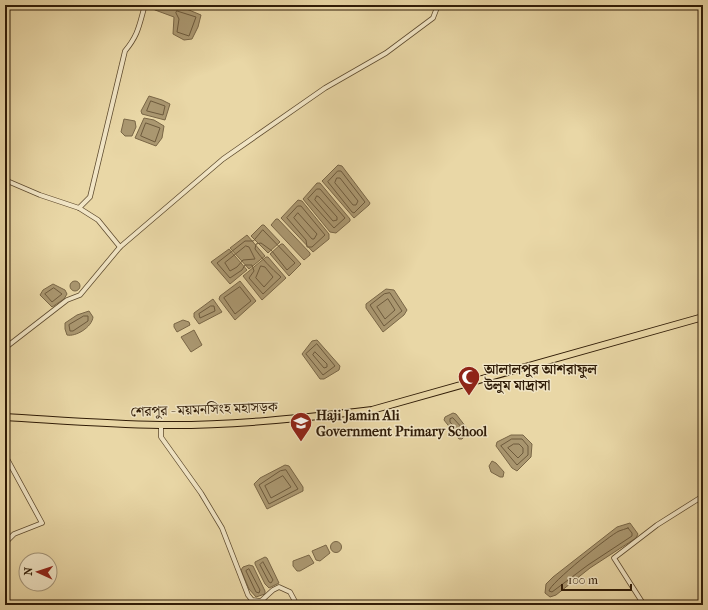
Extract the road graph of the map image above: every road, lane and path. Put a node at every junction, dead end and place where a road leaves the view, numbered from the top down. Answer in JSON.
{"nodes":[{"id":1,"x":145,"y":5,"type":"edge"},
{"id":2,"x":438,"y":5,"type":"edge"},
{"id":3,"x":5,"y":180,"type":"edge"},
{"id":4,"x":80,"y":208,"type":"junction"},
{"id":5,"x":120,"y":247,"type":"junction"},
{"id":6,"x":703,"y":317,"type":"edge"},
{"id":7,"x":5,"y":348,"type":"edge"},
{"id":8,"x":5,"y":417,"type":"edge"},
{"id":9,"x":161,"y":425,"type":"junction"},
{"id":10,"x":5,"y":455,"type":"edge"},
{"id":11,"x":703,"y":496,"type":"edge"},
{"id":12,"x":5,"y":543,"type":"edge"},
{"id":13,"x":297,"y":605,"type":"edge"},
{"id":14,"x":644,"y":605,"type":"edge"}],
"edges":[{"from":1,"to":4,"type":"street"},
{"from":2,"to":5,"type":"street"},
{"from":3,"to":4,"type":"street"},
{"from":4,"to":5,"type":"street"},
{"from":5,"to":7,"type":"street"},
{"from":6,"to":9,"type":"main road","name":"শেরপুর - ময়মনসিংহ মহাসড়ক"},
{"from":8,"to":9,"type":"main road","name":"শেরপুর - ময়মনসিংহ মহাসড়ক"},
{"from":9,"to":13,"type":"street"},
{"from":10,"to":12,"type":"street"},
{"from":11,"to":14,"type":"street"}]}
